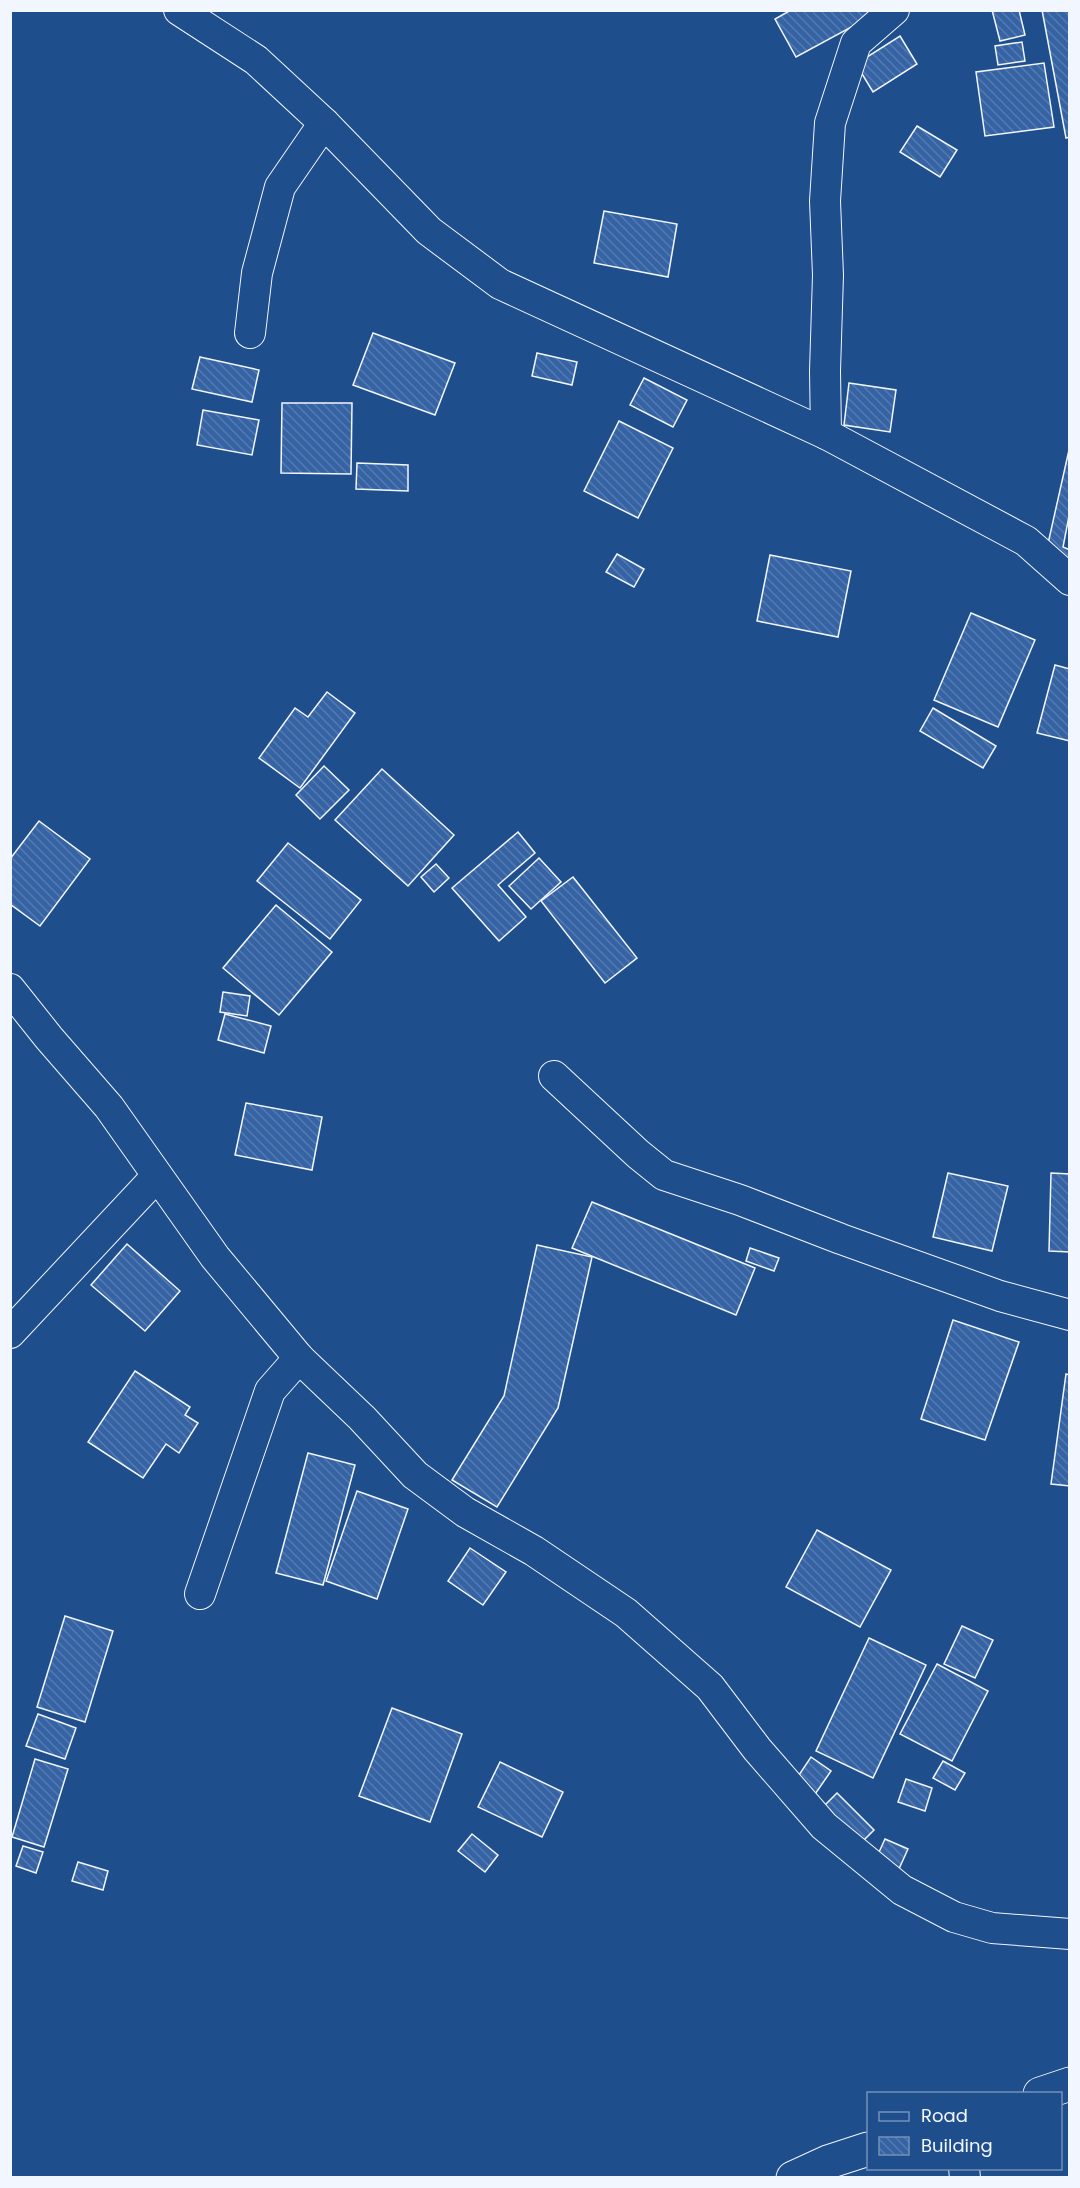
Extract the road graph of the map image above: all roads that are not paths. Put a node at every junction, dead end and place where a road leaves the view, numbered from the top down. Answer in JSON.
{"nodes":[{"id":1,"x":179,"y":10,"type":"edge"},
{"id":2,"x":894,"y":10,"type":"edge"},
{"id":3,"x":324,"y":123,"type":"junction"},
{"id":4,"x":250,"y":333,"type":"dead end"},
{"id":5,"x":826,"y":434,"type":"junction"},
{"id":6,"x":1070,"y":580,"type":"edge"},
{"id":7,"x":10,"y":989,"type":"edge"},
{"id":8,"x":554,"y":1076,"type":"dead end"},
{"id":9,"x":157,"y":1176,"type":"junction"},
{"id":10,"x":1070,"y":1315,"type":"edge"},
{"id":11,"x":10,"y":1334,"type":"edge"},
{"id":12,"x":299,"y":1358,"type":"junction"},
{"id":13,"x":200,"y":1594,"type":"dead end"},
{"id":14,"x":1070,"y":1935,"type":"edge"},
{"id":15,"x":1070,"y":2084,"type":"edge"},
{"id":16,"x":1046,"y":2092,"type":"edge"},
{"id":17,"x":867,"y":2150,"type":"edge"},
{"id":18,"x":828,"y":2170,"type":"edge"},
{"id":19,"x":794,"y":2178,"type":"edge"}],
"edges":[{"from":1,"to":3,"type":"street"},
{"from":2,"to":5,"type":"street"},
{"from":3,"to":4,"type":"street"},
{"from":3,"to":5,"type":"street"},
{"from":5,"to":6,"type":"street"},
{"from":7,"to":9,"type":"street"},
{"from":8,"to":10,"type":"street"},
{"from":9,"to":11,"type":"street"},
{"from":9,"to":12,"type":"street"},
{"from":12,"to":13,"type":"street"},
{"from":12,"to":14,"type":"street"},
{"from":15,"to":16,"type":"street"},
{"from":17,"to":18,"type":"street"},
{"from":18,"to":19,"type":"street"}]}
